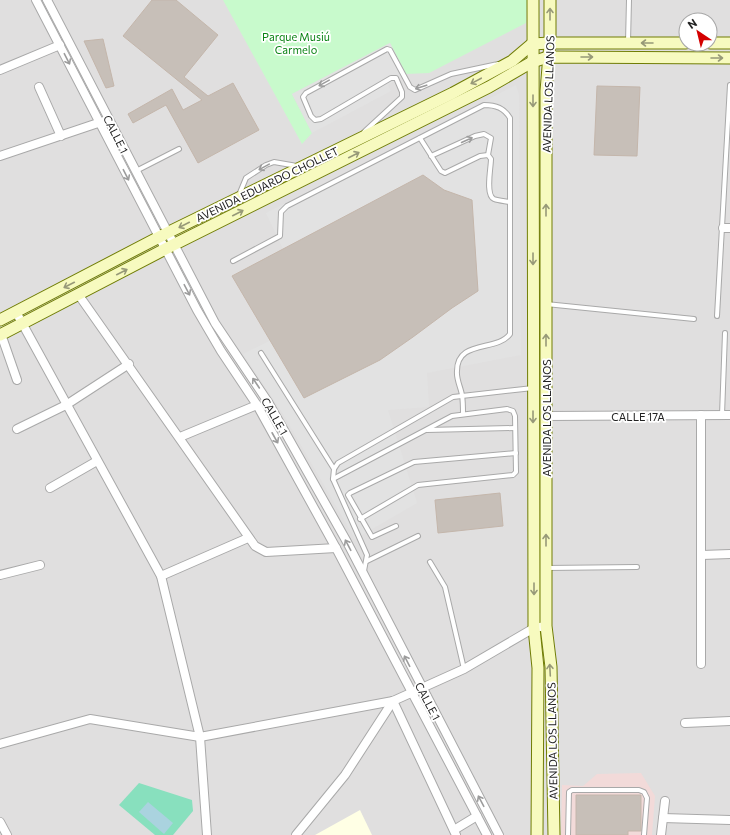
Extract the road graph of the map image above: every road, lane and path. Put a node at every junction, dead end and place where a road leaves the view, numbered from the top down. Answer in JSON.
{"nodes":[{"id":1,"x":36,"y":0,"type":"edge"},
{"id":2,"x":47,"y":0,"type":"edge"},
{"id":3,"x":533,"y":0,"type":"edge"},
{"id":4,"x":550,"y":0,"type":"edge"},
{"id":5,"x":629,"y":0,"type":"edge"},
{"id":6,"x":628,"y":42,"type":"junction"},
{"id":7,"x":678,"y":42,"type":"edge"},
{"id":8,"x":718,"y":42,"type":"edge"},
{"id":9,"x":730,"y":42,"type":"edge"},
{"id":10,"x":550,"y":43,"type":"junction"},
{"id":11,"x":532,"y":44,"type":"junction"},
{"id":12,"x":60,"y":45,"type":"junction"},
{"id":13,"x":548,"y":57,"type":"junction"},
{"id":14,"x":730,"y":58,"type":"edge"},
{"id":15,"x":512,"y":61,"type":"junction"},
{"id":16,"x":532,"y":62,"type":"junction"},
{"id":17,"x":0,"y":70,"type":"edge"},
{"id":18,"x":730,"y":85,"type":"edge"},
{"id":19,"x":39,"y":87,"type":"dead end"},
{"id":20,"x":108,"y":119,"type":"junction"},
{"id":21,"x":100,"y":123,"type":"junction"},
{"id":22,"x":61,"y":136,"type":"junction"},
{"id":23,"x":420,"y":138,"type":"junction"},
{"id":24,"x":354,"y":141,"type":"junction"},
{"id":25,"x":179,"y":149,"type":"dead end"},
{"id":26,"x":1,"y":153,"type":"edge"},
{"id":27,"x":488,"y":155,"type":"junction"},
{"id":28,"x":431,"y":156,"type":"junction"},
{"id":29,"x":301,"y":167,"type":"junction"},
{"id":30,"x":135,"y":171,"type":"junction"},
{"id":31,"x":237,"y":199,"type":"junction"},
{"id":32,"x":510,"y":202,"type":"junction"},
{"id":33,"x":727,"y":228,"type":"edge"},
{"id":34,"x":163,"y":236,"type":"junction"},
{"id":35,"x":169,"y":247,"type":"junction"},
{"id":36,"x":233,"y":262,"type":"dead end"},
{"id":37,"x":78,"y":294,"type":"junction"},
{"id":38,"x":546,"y":304,"type":"junction"},
{"id":39,"x":16,"y":312,"type":"junction"},
{"id":40,"x":717,"y":316,"type":"dead end"},
{"id":41,"x":694,"y":319,"type":"dead end"},
{"id":42,"x":0,"y":320,"type":"edge"},
{"id":43,"x":23,"y":323,"type":"junction"},
{"id":44,"x":725,"y":333,"type":"dead end"},
{"id":45,"x":1,"y":334,"type":"edge"},
{"id":46,"x":261,"y":353,"type":"dead end"},
{"id":47,"x":129,"y":364,"type":"junction"},
{"id":48,"x":17,"y":380,"type":"dead end"},
{"id":49,"x":533,"y":388,"type":"junction"},
{"id":50,"x":462,"y":396,"type":"junction"},
{"id":51,"x":66,"y":405,"type":"junction"},
{"id":52,"x":257,"y":405,"type":"junction"},
{"id":53,"x":463,"y":414,"type":"junction"},
{"id":54,"x":701,"y":415,"type":"junction"},
{"id":55,"x":726,"y":415,"type":"edge"},
{"id":56,"x":546,"y":416,"type":"junction"},
{"id":57,"x":515,"y":428,"type":"junction"},
{"id":58,"x":17,"y":429,"type":"dead end"},
{"id":59,"x":424,"y":430,"type":"junction"},
{"id":60,"x":180,"y":438,"type":"junction"},
{"id":61,"x":516,"y":452,"type":"junction"},
{"id":62,"x":97,"y":461,"type":"junction"},
{"id":63,"x":334,"y":469,"type":"junction"},
{"id":64,"x":333,"y":479,"type":"junction"},
{"id":65,"x":50,"y":488,"type":"dead end"},
{"id":66,"x":360,"y":519,"type":"junction"},
{"id":67,"x":396,"y":526,"type":"dead end"},
{"id":68,"x":418,"y":536,"type":"dead end"},
{"id":69,"x":248,"y":538,"type":"junction"},
{"id":70,"x":336,"y":548,"type":"junction"},
{"id":71,"x":730,"y":554,"type":"edge"},
{"id":72,"x":702,"y":555,"type":"junction"},
{"id":73,"x":367,"y":561,"type":"junction"},
{"id":74,"x":430,"y":562,"type":"dead end"},
{"id":75,"x":40,"y":565,"type":"dead end"},
{"id":76,"x":637,"y":567,"type":"dead end"},
{"id":77,"x":546,"y":568,"type":"junction"},
{"id":78,"x":363,"y":574,"type":"junction"},
{"id":79,"x":0,"y":576,"type":"edge"},
{"id":80,"x":161,"y":576,"type":"junction"},
{"id":81,"x":546,"y":626,"type":"junction"},
{"id":82,"x":534,"y":628,"type":"junction"},
{"id":83,"x":701,"y":664,"type":"dead end"},
{"id":84,"x":464,"y":669,"type":"junction"},
{"id":85,"x":421,"y":688,"type":"junction"},
{"id":86,"x":413,"y":692,"type":"junction"},
{"id":87,"x":393,"y":701,"type":"junction"},
{"id":88,"x":730,"y":720,"type":"edge"},
{"id":89,"x":685,"y":723,"type":"dead end"},
{"id":90,"x":200,"y":737,"type":"junction"},
{"id":91,"x":0,"y":744,"type":"edge"},
{"id":92,"x":665,"y":801,"type":"dead end"},
{"id":93,"x":477,"y":816,"type":"junction"},
{"id":94,"x":663,"y":818,"type":"junction"},
{"id":95,"x":730,"y":820,"type":"edge"},
{"id":96,"x":0,"y":822,"type":"edge"},
{"id":97,"x":455,"y":832,"type":"edge"},
{"id":98,"x":7,"y":835,"type":"edge"},
{"id":99,"x":207,"y":835,"type":"edge"},
{"id":100,"x":296,"y":835,"type":"edge"},
{"id":101,"x":487,"y":835,"type":"edge"},
{"id":102,"x":499,"y":835,"type":"edge"},
{"id":103,"x":537,"y":835,"type":"edge"},
{"id":104,"x":554,"y":835,"type":"edge"},
{"id":105,"x":568,"y":835,"type":"edge"},
{"id":106,"x":644,"y":835,"type":"edge"},
{"id":107,"x":661,"y":835,"type":"edge"}],
"edges":[{"from":1,"to":12,"type":"street","name":"CALLE 1"},
{"from":2,"to":20,"type":"street","name":"CALLE 1"},
{"from":3,"to":11,"type":"street","name":"AVENIDA LOS LLANOS"},
{"from":10,"to":4,"type":"street","name":"AVENIDA LOS LLANOS","one_way":true},
{"from":5,"to":6,"type":"lane"},
{"from":7,"to":6,"type":"street","one_way":true},
{"from":6,"to":10,"type":"street"},
{"from":8,"to":9,"type":"street"},
{"from":10,"to":11,"type":"street"},
{"from":10,"to":13,"type":"street","name":"AVENIDA LOS LLANOS"},
{"from":11,"to":15,"type":"street","name":"AVENIDA EDUARDO CHOLLET"},
{"from":11,"to":16,"type":"street","name":"AVENIDA LOS LLANOS"},
{"from":12,"to":17,"type":"street"},
{"from":12,"to":21,"type":"street","name":"CALLE 1","one_way":true},
{"from":13,"to":14,"type":"street","name":"AVENIDA EDUARDO CHOLLET","one_way":true},
{"from":13,"to":16,"type":"street","name":"AVENIDA EDUARDO CHOLLET"},
{"from":38,"to":13,"type":"street","name":"AVENIDA LOS LLANOS","one_way":true},
{"from":15,"to":24,"type":"street","name":"AVENIDA EDUARDO CHOLLET","one_way":true},
{"from":15,"to":24,"type":"lane","one_way":true},
{"from":35,"to":16,"type":"street","name":"AVENIDA EDUARDO CHOLLET","one_way":true},
{"from":16,"to":49,"type":"street","name":"AVENIDA LOS LLANOS","one_way":true},
{"from":18,"to":33,"type":"lane"},
{"from":19,"to":22,"type":"street"},
{"from":20,"to":21,"type":"street"},
{"from":20,"to":30,"type":"street","name":"CALLE 1"},
{"from":21,"to":22,"type":"street"},
{"from":21,"to":34,"type":"street","name":"CALLE 1","one_way":true},
{"from":22,"to":26,"type":"street"},
{"from":23,"to":28,"type":"lane"},
{"from":23,"to":32,"type":"lane"},
{"from":23,"to":36,"type":"lane"},
{"from":24,"to":29,"type":"street","name":"AVENIDA EDUARDO CHOLLET"},
{"from":25,"to":30,"type":"lane"},
{"from":27,"to":28,"type":"lane"},
{"from":28,"to":27,"type":"lane","one_way":true},
{"from":27,"to":32,"type":"lane"},
{"from":29,"to":31,"type":"street","name":"AVENIDA EDUARDO CHOLLET"},
{"from":29,"to":31,"type":"lane","one_way":true},
{"from":30,"to":34,"type":"street","name":"CALLE 1"},
{"from":31,"to":34,"type":"street","name":"AVENIDA EDUARDO CHOLLET","one_way":true},
{"from":32,"to":50,"type":"lane"},
{"from":33,"to":40,"type":"lane"},
{"from":34,"to":35,"type":"street","name":"CALLE 1"},
{"from":34,"to":39,"type":"street","name":"AVENIDA EDUARDO CHOLLET","one_way":true},
{"from":37,"to":35,"type":"street","name":"AVENIDA EDUARDO CHOLLET","one_way":true},
{"from":35,"to":52,"type":"street","name":"CALLE 1","one_way":true},
{"from":78,"to":35,"type":"street","name":"CALLE 1","one_way":true},
{"from":37,"to":43,"type":"street","name":"AVENIDA EDUARDO CHOLLET"},
{"from":37,"to":47,"type":"street"},
{"from":38,"to":41,"type":"lane"},
{"from":56,"to":38,"type":"street","name":"AVENIDA LOS LLANOS","one_way":true},
{"from":39,"to":42,"type":"street","name":"AVENIDA EDUARDO CHOLLET"},
{"from":39,"to":43,"type":"street"},
{"from":43,"to":45,"type":"street","name":"AVENIDA EDUARDO CHOLLET"},
{"from":43,"to":51,"type":"street"},
{"from":44,"to":55,"type":"lane"},
{"from":45,"to":48,"type":"street"},
{"from":46,"to":63,"type":"lane"},
{"from":47,"to":51,"type":"street"},
{"from":47,"to":60,"type":"street"},
{"from":49,"to":50,"type":"lane"},
{"from":49,"to":82,"type":"street","name":"AVENIDA LOS LLANOS","one_way":true},
{"from":50,"to":53,"type":"lane"},
{"from":50,"to":63,"type":"lane"},
{"from":51,"to":58,"type":"street"},
{"from":51,"to":62,"type":"street"},
{"from":52,"to":60,"type":"street"},
{"from":52,"to":70,"type":"street","name":"CALLE 1","one_way":true},
{"from":53,"to":57,"type":"lane"},
{"from":53,"to":59,"type":"lane"},
{"from":54,"to":55,"type":"street","name":"CALLE 17A"},
{"from":54,"to":56,"type":"street","name":"CALLE 17A"},
{"from":54,"to":72,"type":"street"},
{"from":77,"to":56,"type":"street","name":"AVENIDA LOS LLANOS","one_way":true},
{"from":57,"to":59,"type":"lane"},
{"from":57,"to":61,"type":"lane"},
{"from":59,"to":64,"type":"lane"},
{"from":60,"to":69,"type":"street"},
{"from":61,"to":66,"type":"lane"},
{"from":61,"to":66,"type":"lane"},
{"from":62,"to":65,"type":"street"},
{"from":62,"to":80,"type":"street"},
{"from":63,"to":64,"type":"lane"},
{"from":64,"to":73,"type":"lane"},
{"from":66,"to":67,"type":"lane"},
{"from":68,"to":73,"type":"lane"},
{"from":69,"to":70,"type":"street"},
{"from":69,"to":80,"type":"street"},
{"from":70,"to":86,"type":"street","name":"CALLE 1"},
{"from":71,"to":72,"type":"street"},
{"from":72,"to":83,"type":"street"},
{"from":73,"to":78,"type":"lane"},
{"from":74,"to":84,"type":"lane"},
{"from":75,"to":79,"type":"street"},
{"from":76,"to":77,"type":"lane"},
{"from":77,"to":81,"type":"street","name":"AVENIDA LOS LLANOS"},
{"from":85,"to":78,"type":"street","name":"CALLE 1","one_way":true},
{"from":80,"to":90,"type":"street"},
{"from":81,"to":82,"type":"street"},
{"from":104,"to":81,"type":"street","name":"AVENIDA LOS LLANOS","one_way":true},
{"from":82,"to":84,"type":"street"},
{"from":82,"to":103,"type":"street","name":"AVENIDA LOS LLANOS"},
{"from":84,"to":85,"type":"street"},
{"from":85,"to":86,"type":"street"},
{"from":102,"to":85,"type":"street","name":"CALLE 1","one_way":true},
{"from":86,"to":87,"type":"street"},
{"from":86,"to":93,"type":"street","name":"CALLE 1"},
{"from":87,"to":90,"type":"street"},
{"from":87,"to":97,"type":"street"},
{"from":87,"to":100,"type":"street"},
{"from":88,"to":89,"type":"street"},
{"from":90,"to":91,"type":"street"},
{"from":90,"to":99,"type":"street"},
{"from":92,"to":94,"type":"street"},
{"from":93,"to":97,"type":"street"},
{"from":93,"to":101,"type":"street","name":"CALLE 1"},
{"from":94,"to":95,"type":"street"},
{"from":94,"to":107,"type":"street"},
{"from":96,"to":98,"type":"street"},
{"from":105,"to":106,"type":"lane"}]}
